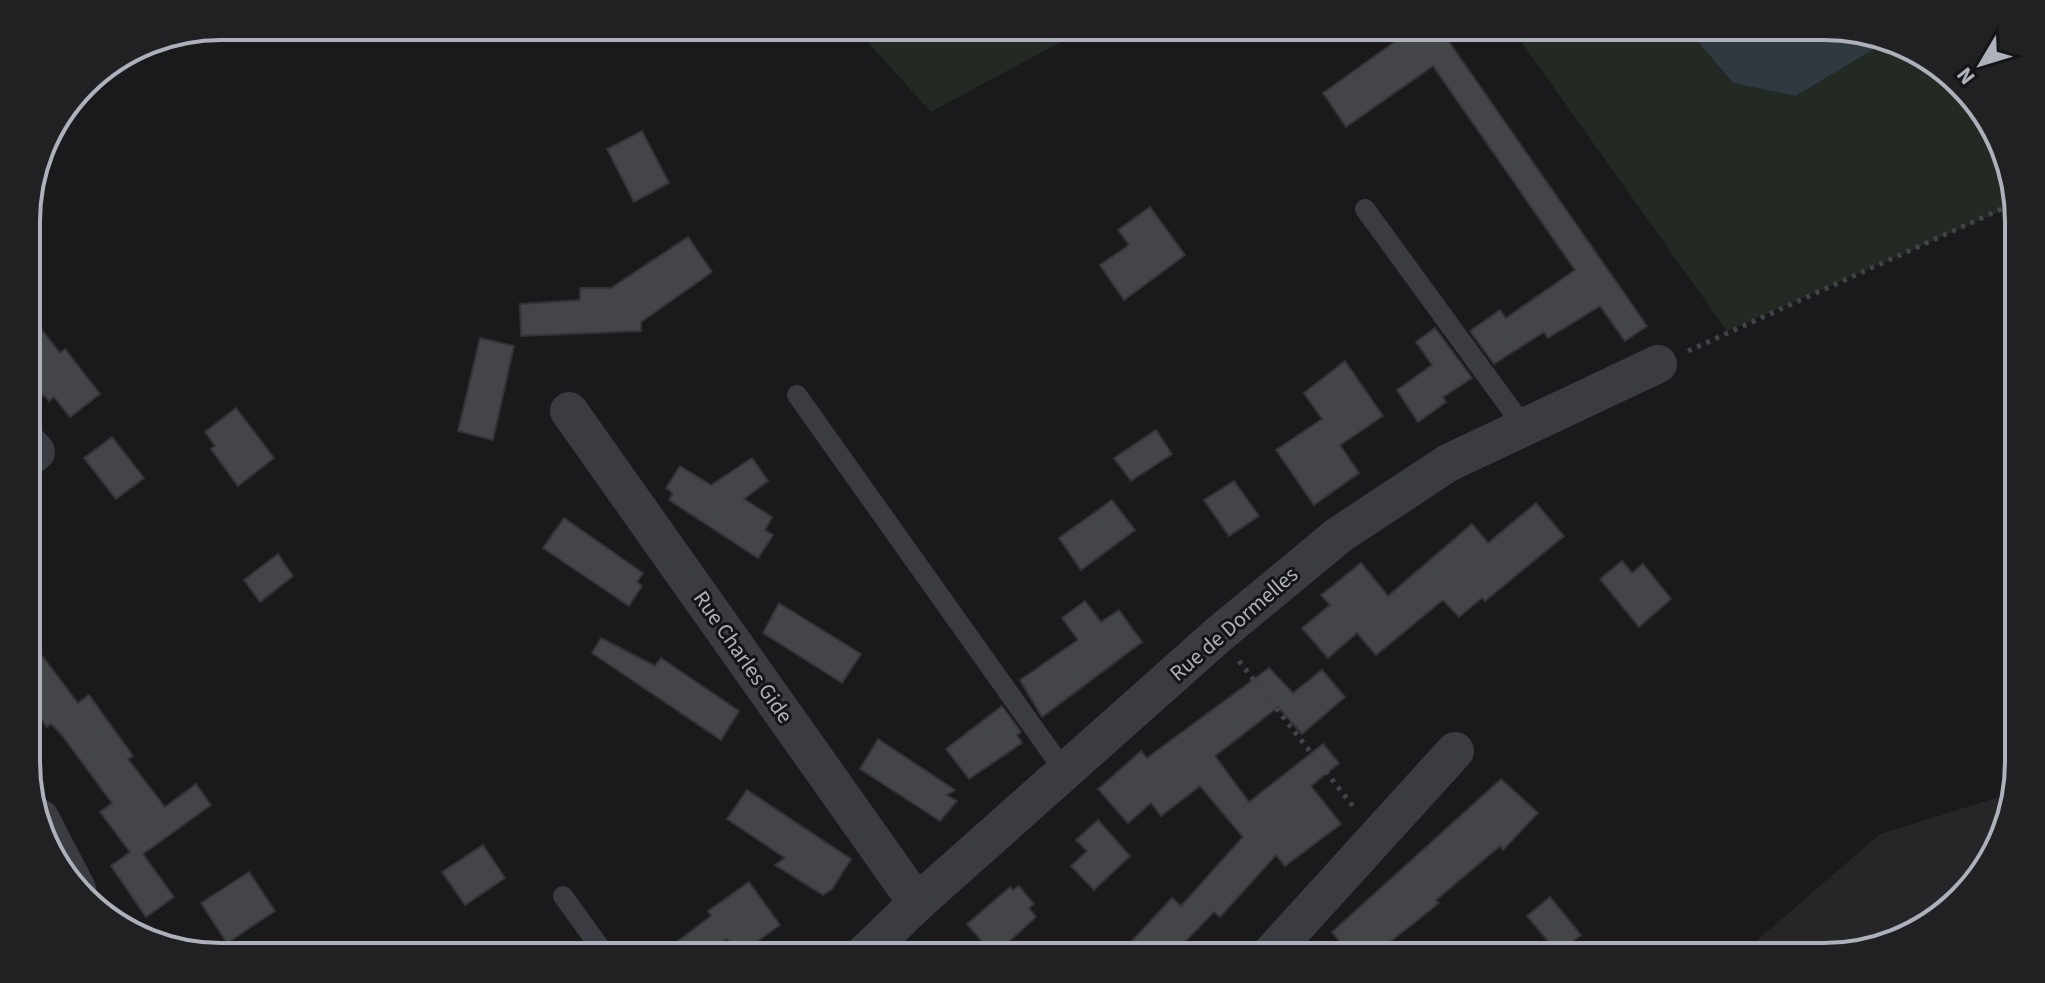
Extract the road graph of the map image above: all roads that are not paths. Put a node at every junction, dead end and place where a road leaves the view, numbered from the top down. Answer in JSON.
{"nodes":[{"id":1,"x":1365,"y":209,"type":"dead end"},
{"id":2,"x":1658,"y":364,"type":"road end"},
{"id":3,"x":797,"y":395,"type":"dead end"},
{"id":4,"x":569,"y":411,"type":"dead end"},
{"id":5,"x":1524,"y":427,"type":"junction"},
{"id":6,"x":1455,"y":751,"type":"dead end"},
{"id":7,"x":1065,"y":772,"type":"junction"},
{"id":8,"x":563,"y":896,"type":"dead end"},
{"id":9,"x":917,"y":903,"type":"junction"},
{"id":10,"x":597,"y":943,"type":"edge"},
{"id":11,"x":876,"y":943,"type":"edge"},
{"id":12,"x":1281,"y":943,"type":"edge"}],
"edges":[{"from":1,"to":5,"type":"lane"},
{"from":2,"to":5,"type":"street","name":"Rue de Dormelles"},
{"from":3,"to":7,"type":"lane"},
{"from":4,"to":9,"type":"street","name":"Rue Charles Gide"},
{"from":5,"to":7,"type":"street","name":"Rue de Dormelles"},
{"from":6,"to":12,"type":"street"},
{"from":7,"to":9,"type":"street","name":"Rue de Dormelles"},
{"from":8,"to":10,"type":"lane"},
{"from":9,"to":11,"type":"street","name":"Rue de Dormelles"}]}
